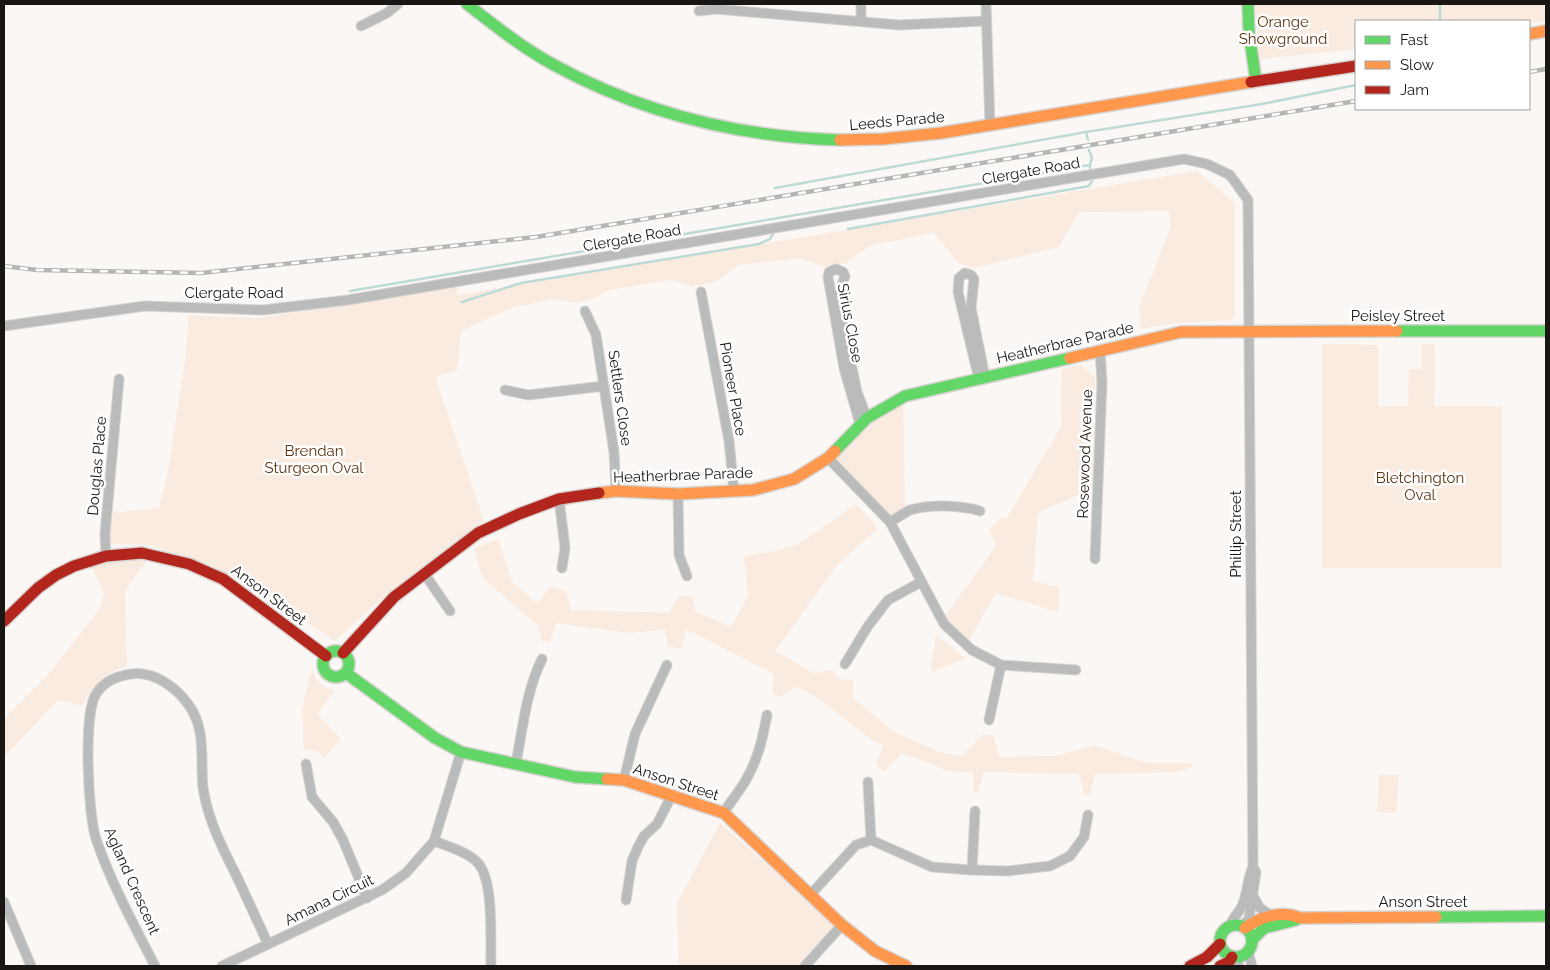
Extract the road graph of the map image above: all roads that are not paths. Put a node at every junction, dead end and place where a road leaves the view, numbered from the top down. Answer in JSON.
{"nodes":[{"id":1,"x":398,"y":4,"type":"edge"},
{"id":2,"x":467,"y":4,"type":"edge"},
{"id":3,"x":861,"y":4,"type":"edge"},
{"id":4,"x":986,"y":4,"type":"edge"},
{"id":5,"x":1248,"y":4,"type":"edge"},
{"id":6,"x":699,"y":11,"type":"dead end"},
{"id":7,"x":861,"y":21,"type":"junction"},
{"id":8,"x":986,"y":22,"type":"junction"},
{"id":9,"x":362,"y":26,"type":"dead end"},
{"id":10,"x":1546,"y":31,"type":"edge"},
{"id":11,"x":1530,"y":34,"type":"edge"},
{"id":12,"x":1355,"y":66,"type":"edge"},
{"id":13,"x":1256,"y":81,"type":"junction"},
{"id":14,"x":990,"y":126,"type":"junction"},
{"id":15,"x":1248,"y":200,"type":"joint"},
{"id":16,"x":701,"y":292,"type":"dead end"},
{"id":17,"x":585,"y":311,"type":"dead end"},
{"id":18,"x":4,"y":326,"type":"edge"},
{"id":19,"x":1546,"y":331,"type":"edge"},
{"id":20,"x":1249,"y":332,"type":"junction"},
{"id":21,"x":1100,"y":351,"type":"junction"},
{"id":22,"x":982,"y":378,"type":"junction"},
{"id":23,"x":119,"y":379,"type":"dead end"},
{"id":24,"x":604,"y":386,"type":"junction"},
{"id":25,"x":506,"y":390,"type":"dead end"},
{"id":26,"x":863,"y":421,"type":"junction"},
{"id":27,"x":828,"y":458,"type":"junction"},
{"id":28,"x":616,"y":491,"type":"junction"},
{"id":29,"x":734,"y":491,"type":"junction"},
{"id":30,"x":678,"y":494,"type":"junction"},
{"id":31,"x":558,"y":499,"type":"junction"},
{"id":32,"x":980,"y":510,"type":"dead end"},
{"id":33,"x":890,"y":522,"type":"junction"},
{"id":34,"x":106,"y":556,"type":"junction"},
{"id":35,"x":1095,"y":559,"type":"dead end"},
{"id":36,"x":562,"y":568,"type":"dead end"},
{"id":37,"x":424,"y":573,"type":"junction"},
{"id":38,"x":686,"y":576,"type":"dead end"},
{"id":39,"x":921,"y":582,"type":"junction"},
{"id":40,"x":450,"y":611,"type":"dead end"},
{"id":41,"x":4,"y":621,"type":"edge"},
{"id":42,"x":343,"y":653,"type":"junction"},
{"id":43,"x":326,"y":656,"type":"junction"},
{"id":44,"x":542,"y":659,"type":"dead end"},
{"id":45,"x":846,"y":664,"type":"dead end"},
{"id":46,"x":668,"y":665,"type":"dead end"},
{"id":47,"x":1001,"y":665,"type":"junction"},
{"id":48,"x":1076,"y":670,"type":"dead end"},
{"id":49,"x":346,"y":673,"type":"junction"},
{"id":50,"x":767,"y":715,"type":"dead end"},
{"id":51,"x":989,"y":720,"type":"dead end"},
{"id":52,"x":461,"y":752,"type":"junction"},
{"id":53,"x":516,"y":763,"type":"junction"},
{"id":54,"x":306,"y":764,"type":"dead end"},
{"id":55,"x":624,"y":780,"type":"junction"},
{"id":56,"x":868,"y":782,"type":"dead end"},
{"id":57,"x":671,"y":797,"type":"junction"},
{"id":58,"x":975,"y":811,"type":"dead end"},
{"id":59,"x":724,"y":813,"type":"junction"},
{"id":60,"x":1088,"y":815,"type":"dead end"},
{"id":61,"x":871,"y":840,"type":"junction"},
{"id":62,"x":434,"y":841,"type":"junction"},
{"id":63,"x":1253,"y":867,"type":"junction"},
{"id":64,"x":972,"y":870,"type":"junction"},
{"id":65,"x":810,"y":895,"type":"junction"},
{"id":66,"x":1253,"y":896,"type":"junction"},
{"id":67,"x":367,"y":898,"type":"junction"},
{"id":68,"x":626,"y":900,"type":"dead end"},
{"id":69,"x":4,"y":902,"type":"edge"},
{"id":70,"x":1272,"y":916,"type":"junction"},
{"id":71,"x":1546,"y":916,"type":"edge"},
{"id":72,"x":1300,"y":918,"type":"junction"},
{"id":73,"x":842,"y":926,"type":"junction"},
{"id":74,"x":1230,"y":926,"type":"junction"},
{"id":75,"x":1244,"y":927,"type":"junction"},
{"id":76,"x":1252,"y":940,"type":"junction"},
{"id":77,"x":268,"y":944,"type":"junction"},
{"id":78,"x":1220,"y":944,"type":"junction"},
{"id":79,"x":1248,"y":952,"type":"junction"},
{"id":80,"x":1235,"y":960,"type":"edge"},
{"id":81,"x":31,"y":966,"type":"edge"},
{"id":82,"x":155,"y":966,"type":"edge"},
{"id":83,"x":222,"y":966,"type":"edge"},
{"id":84,"x":491,"y":966,"type":"edge"},
{"id":85,"x":806,"y":966,"type":"edge"},
{"id":86,"x":906,"y":966,"type":"edge"},
{"id":87,"x":1190,"y":966,"type":"edge"},
{"id":88,"x":1220,"y":966,"type":"edge"},
{"id":89,"x":1252,"y":966,"type":"edge"}],
"edges":[{"from":1,"to":9,"type":"street"},
{"from":2,"to":14,"type":"street","name":"Leeds Parade"},
{"from":3,"to":7,"type":"street"},
{"from":4,"to":8,"type":"street"},
{"from":5,"to":13,"type":"street"},
{"from":6,"to":7,"type":"street"},
{"from":7,"to":8,"type":"street"},
{"from":8,"to":14,"type":"street"},
{"from":10,"to":11,"type":"street"},
{"from":12,"to":13,"type":"street","name":"Leeds Parade"},
{"from":13,"to":14,"type":"street","name":"Leeds Parade"},
{"from":15,"to":18,"type":"street","name":"Clergate Road"},
{"from":15,"to":20,"type":"street","name":"Phillip Street"},
{"from":16,"to":29,"type":"street","name":"Pioneer Place"},
{"from":17,"to":24,"type":"street","name":"Settlers Close"},
{"from":19,"to":20,"type":"street","name":"Peisley Street"},
{"from":20,"to":21,"type":"street","name":"Heatherbrae Parade"},
{"from":20,"to":63,"type":"street","name":"Phillip Street"},
{"from":21,"to":22,"type":"street","name":"Heatherbrae Parade"},
{"from":21,"to":35,"type":"street","name":"Rosewood Avenue"},
{"from":22,"to":22,"type":"street"},
{"from":22,"to":26,"type":"street","name":"Heatherbrae Parade"},
{"from":23,"to":34,"type":"street","name":"Douglas Place"},
{"from":24,"to":25,"type":"street"},
{"from":24,"to":28,"type":"street","name":"Settlers Close"},
{"from":26,"to":26,"type":"street","name":"Sirius Close"},
{"from":26,"to":27,"type":"street","name":"Heatherbrae Parade"},
{"from":27,"to":29,"type":"street","name":"Heatherbrae Parade"},
{"from":27,"to":33,"type":"street"},
{"from":28,"to":30,"type":"street","name":"Heatherbrae Parade"},
{"from":28,"to":31,"type":"street","name":"Heatherbrae Parade"},
{"from":29,"to":30,"type":"street","name":"Heatherbrae Parade"},
{"from":30,"to":38,"type":"street"},
{"from":31,"to":36,"type":"street"},
{"from":31,"to":37,"type":"street","name":"Heatherbrae Parade"},
{"from":32,"to":33,"type":"street"},
{"from":33,"to":39,"type":"street"},
{"from":34,"to":41,"type":"street","name":"Anson Street"},
{"from":34,"to":43,"type":"street","name":"Anson Street"},
{"from":37,"to":40,"type":"street"},
{"from":37,"to":42,"type":"street","name":"Heatherbrae Parade"},
{"from":39,"to":45,"type":"street"},
{"from":39,"to":47,"type":"street"},
{"from":42,"to":43,"type":"street"},
{"from":42,"to":49,"type":"street"},
{"from":43,"to":49,"type":"street"},
{"from":44,"to":53,"type":"street"},
{"from":46,"to":55,"type":"street"},
{"from":47,"to":48,"type":"street"},
{"from":47,"to":51,"type":"street"},
{"from":49,"to":52,"type":"street","name":"Anson Street"},
{"from":50,"to":59,"type":"street"},
{"from":52,"to":53,"type":"street","name":"Anson Street"},
{"from":52,"to":62,"type":"street","name":"Amana Circuit"},
{"from":53,"to":55,"type":"street","name":"Anson Street"},
{"from":54,"to":67,"type":"street"},
{"from":55,"to":57,"type":"street","name":"Anson Street"},
{"from":56,"to":61,"type":"street"},
{"from":57,"to":59,"type":"street","name":"Anson Street"},
{"from":57,"to":68,"type":"street"},
{"from":58,"to":64,"type":"street"},
{"from":59,"to":65,"type":"street","name":"Anson Street"},
{"from":60,"to":64,"type":"street"},
{"from":61,"to":64,"type":"street"},
{"from":61,"to":65,"type":"street"},
{"from":62,"to":67,"type":"street","name":"Amana Circuit"},
{"from":62,"to":84,"type":"street"},
{"from":63,"to":66,"type":"street","name":"Phillip Street"},
{"from":63,"to":74,"type":"street","name":"Phillip Street"},
{"from":65,"to":73,"type":"street","name":"Anson Street"},
{"from":66,"to":70,"type":"street"},
{"from":66,"to":75,"type":"street","name":"Phillip Street"},
{"from":67,"to":77,"type":"street","name":"Amana Circuit"},
{"from":69,"to":81,"type":"street"},
{"from":70,"to":72,"type":"street","name":"Anson Street"},
{"from":70,"to":75,"type":"street","name":"Anson Street"},
{"from":71,"to":72,"type":"street","name":"Anson Street"},
{"from":72,"to":76,"type":"street","name":"Anson Street"},
{"from":73,"to":85,"type":"street"},
{"from":73,"to":86,"type":"street","name":"Anson Street"},
{"from":74,"to":75,"type":"street"},
{"from":74,"to":78,"type":"street"},
{"from":75,"to":76,"type":"street"},
{"from":76,"to":79,"type":"street"},
{"from":77,"to":82,"type":"street","name":"Agland Crescent"},
{"from":77,"to":83,"type":"street","name":"Amana Circuit"},
{"from":78,"to":80,"type":"street"},
{"from":78,"to":87,"type":"street"},
{"from":79,"to":80,"type":"street"},
{"from":79,"to":89,"type":"street"},
{"from":80,"to":88,"type":"street"}]}
